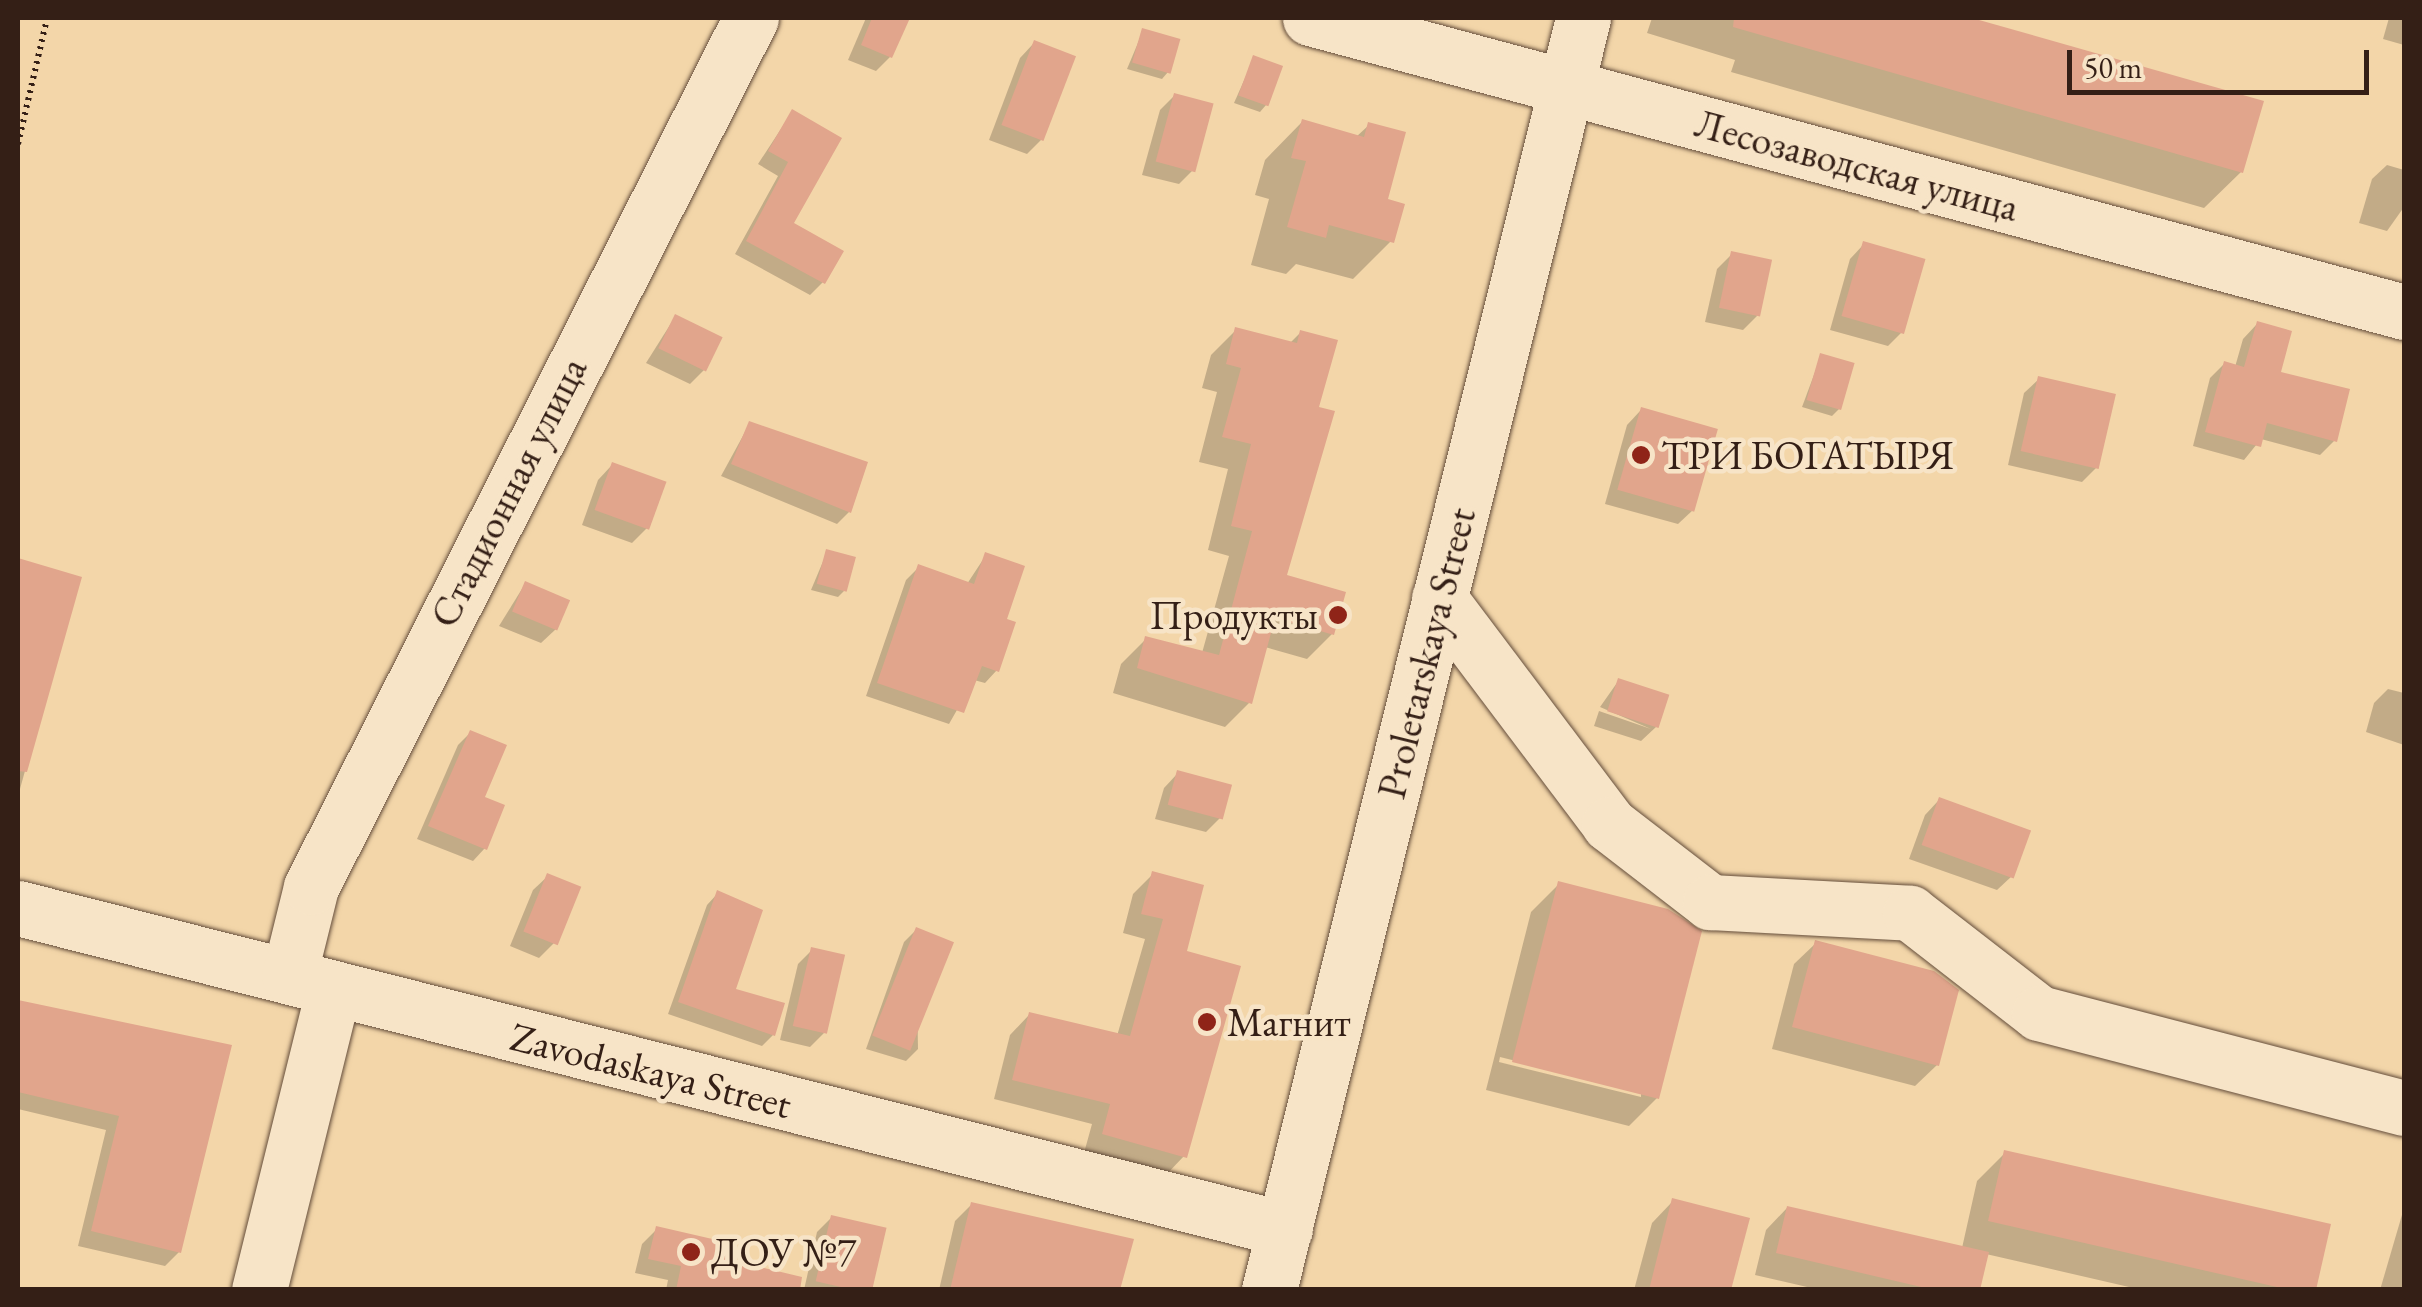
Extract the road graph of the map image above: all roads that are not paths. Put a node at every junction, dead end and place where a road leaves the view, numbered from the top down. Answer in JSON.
{"nodes":[{"id":1,"x":751,"y":18,"type":"edge"},
{"id":2,"x":1310,"y":18,"type":"edge"},
{"id":3,"x":1583,"y":18,"type":"edge"},
{"id":4,"x":1565,"y":86,"type":"junction"},
{"id":5,"x":2404,"y":312,"type":"edge"},
{"id":6,"x":1439,"y":598,"type":"junction"},
{"id":7,"x":18,"y":908,"type":"edge"},
{"id":8,"x":311,"y":983,"type":"junction"},
{"id":9,"x":2404,"y":1108,"type":"edge"},
{"id":10,"x":1284,"y":1230,"type":"junction"},
{"id":11,"x":259,"y":1290,"type":"edge"},
{"id":12,"x":1269,"y":1290,"type":"edge"}],
"edges":[{"from":1,"to":8,"type":"street","name":"Стадионная улица"},
{"from":2,"to":4,"type":"street","name":"Лесозаводская улица"},
{"from":3,"to":4,"type":"street","name":"Proletarskaya Street"},
{"from":4,"to":5,"type":"street","name":"Лесозаводская улица"},
{"from":4,"to":6,"type":"street","name":"Proletarskaya Street"},
{"from":6,"to":9,"type":"street"},
{"from":6,"to":10,"type":"street","name":"Proletarskaya Street"},
{"from":7,"to":8,"type":"street","name":"Zavodaskaya Street"},
{"from":8,"to":10,"type":"street","name":"Zavodaskaya Street"},
{"from":8,"to":11,"type":"street","name":"Стадионная улица"},
{"from":10,"to":12,"type":"street","name":"Proletarskaya Street"}]}
